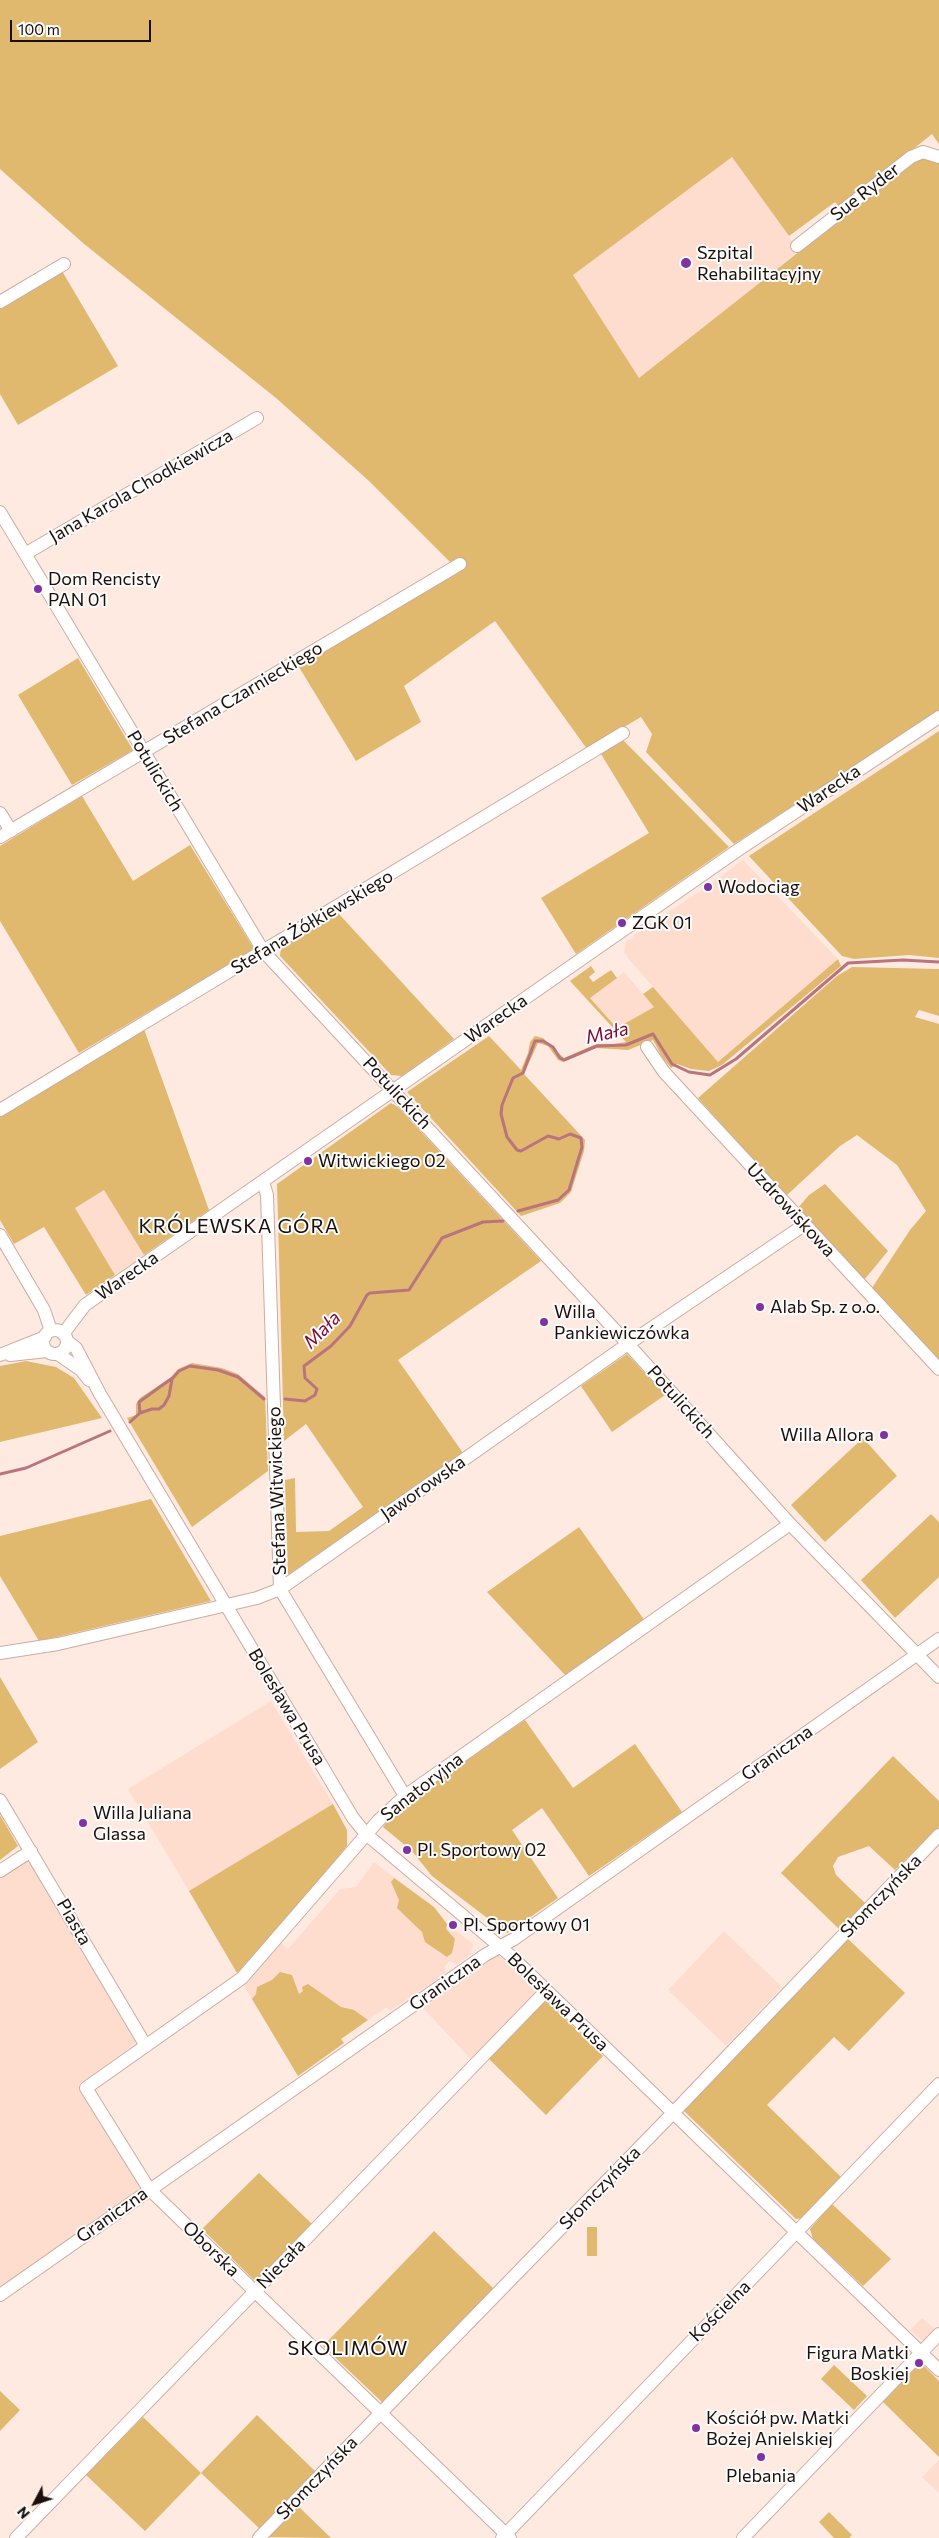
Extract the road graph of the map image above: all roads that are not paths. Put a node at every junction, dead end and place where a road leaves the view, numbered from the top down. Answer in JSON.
{"nodes":[{"id":1,"x":939,"y":157,"type":"edge"},
{"id":2,"x":797,"y":246,"type":"dead end"},
{"id":3,"x":64,"y":264,"type":"dead end"},
{"id":4,"x":0,"y":302,"type":"edge"},
{"id":5,"x":257,"y":418,"type":"dead end"},
{"id":6,"x":0,"y":512,"type":"edge"},
{"id":7,"x":26,"y":554,"type":"junction"},
{"id":8,"x":460,"y":564,"type":"dead end"},
{"id":9,"x":939,"y":717,"type":"edge"},
{"id":10,"x":622,"y":733,"type":"dead end"},
{"id":11,"x":144,"y":752,"type":"junction"},
{"id":12,"x":0,"y":813,"type":"edge"},
{"id":13,"x":5,"y":834,"type":"edge"},
{"id":14,"x":264,"y":952,"type":"junction"},
{"id":15,"x":647,"y":1047,"type":"dead end"},
{"id":16,"x":394,"y":1090,"type":"junction"},
{"id":17,"x":0,"y":1110,"type":"edge"},
{"id":18,"x":263,"y":1182,"type":"junction"},
{"id":19,"x":804,"y":1225,"type":"junction"},
{"id":20,"x":0,"y":1235,"type":"edge"},
{"id":21,"x":57,"y":1336,"type":"junction"},
{"id":22,"x":628,"y":1344,"type":"junction"},
{"id":23,"x":52,"y":1352,"type":"junction"},
{"id":24,"x":0,"y":1356,"type":"edge"},
{"id":25,"x":939,"y":1369,"type":"edge"},
{"id":26,"x":100,"y":1394,"type":"junction"},
{"id":27,"x":790,"y":1524,"type":"junction"},
{"id":28,"x":280,"y":1589,"type":"junction"},
{"id":29,"x":226,"y":1604,"type":"junction"},
{"id":30,"x":939,"y":1639,"type":"edge"},
{"id":31,"x":0,"y":1653,"type":"edge"},
{"id":32,"x":916,"y":1655,"type":"junction"},
{"id":33,"x":939,"y":1677,"type":"edge"},
{"id":34,"x":405,"y":1796,"type":"junction"},
{"id":35,"x":0,"y":1800,"type":"edge"},
{"id":36,"x":366,"y":1834,"type":"junction"},
{"id":37,"x":939,"y":1835,"type":"edge"},
{"id":38,"x":31,"y":1851,"type":"junction"},
{"id":39,"x":0,"y":1871,"type":"edge"},
{"id":40,"x":500,"y":1946,"type":"junction"},
{"id":41,"x":546,"y":1991,"type":"junction"},
{"id":42,"x":146,"y":2046,"type":"junction"},
{"id":43,"x":939,"y":2084,"type":"edge"},
{"id":44,"x":86,"y":2088,"type":"joint"},
{"id":45,"x":673,"y":2113,"type":"junction"},
{"id":46,"x":149,"y":2189,"type":"junction"},
{"id":47,"x":797,"y":2233,"type":"junction"},
{"id":48,"x":255,"y":2291,"type":"junction"},
{"id":49,"x":0,"y":2294,"type":"edge"},
{"id":50,"x":939,"y":2334,"type":"edge"},
{"id":51,"x":921,"y":2353,"type":"junction"},
{"id":52,"x":939,"y":2370,"type":"edge"},
{"id":53,"x":381,"y":2412,"type":"junction"},
{"id":54,"x":506,"y":2537,"type":"edge"},
{"id":55,"x":16,"y":2538,"type":"edge"},
{"id":56,"x":259,"y":2538,"type":"edge"},
{"id":57,"x":742,"y":2538,"type":"edge"}],
"edges":[{"from":1,"to":2,"type":"street","name":"Sue Ryder"},
{"from":3,"to":4,"type":"street"},
{"from":5,"to":7,"type":"street","name":"Jana Karola Chodkiewicza"},
{"from":6,"to":7,"type":"street","name":"Potulickich"},
{"from":7,"to":11,"type":"street","name":"Potulickich"},
{"from":8,"to":11,"type":"street","name":"Stefana Czarnieckiego"},
{"from":9,"to":16,"type":"street","name":"Warecka"},
{"from":10,"to":14,"type":"street","name":"Stefana Żółkiewskiego"},
{"from":11,"to":13,"type":"street","name":"Stefana Czarnieckiego"},
{"from":11,"to":14,"type":"street","name":"Potulickich"},
{"from":12,"to":13,"type":"street"},
{"from":14,"to":16,"type":"street","name":"Potulickich"},
{"from":14,"to":17,"type":"street","name":"Stefana Żółkiewskiego"},
{"from":15,"to":19,"type":"street","name":"Uzdrowiskowa"},
{"from":16,"to":18,"type":"street","name":"Warecka"},
{"from":16,"to":22,"type":"street","name":"Potulickich"},
{"from":18,"to":21,"type":"street","name":"Warecka"},
{"from":18,"to":28,"type":"street","name":"Stefana Witwickiego"},
{"from":19,"to":22,"type":"street","name":"Jaworowska"},
{"from":19,"to":25,"type":"street","name":"Uzdrowiskowa"},
{"from":20,"to":21,"type":"street"},
{"from":21,"to":23,"type":"street"},
{"from":21,"to":23,"type":"street","name":"Warecka"},
{"from":21,"to":24,"type":"street"},
{"from":21,"to":26,"type":"street","name":"Bolesława Prusa"},
{"from":22,"to":27,"type":"street","name":"Potulickich"},
{"from":22,"to":28,"type":"street","name":"Jaworowska"},
{"from":23,"to":24,"type":"street"},
{"from":23,"to":26,"type":"street","name":"Bolesława Prusa"},
{"from":26,"to":29,"type":"street","name":"Bolesława Prusa"},
{"from":27,"to":32,"type":"street","name":"Potulickich"},
{"from":27,"to":34,"type":"street","name":"Sanatoryjna"},
{"from":28,"to":29,"type":"street","name":"Jaworowska"},
{"from":28,"to":34,"type":"street","name":"Stefana Witwickiego"},
{"from":29,"to":31,"type":"street","name":"Jaworowska"},
{"from":29,"to":36,"type":"street","name":"Bolesława Prusa"},
{"from":30,"to":32,"type":"street","name":"Graniczna"},
{"from":32,"to":33,"type":"street","name":"Potulickich"},
{"from":32,"to":40,"type":"street","name":"Graniczna"},
{"from":34,"to":36,"type":"street","name":"Sanatoryjna"},
{"from":35,"to":38,"type":"street","name":"Piasta"},
{"from":36,"to":40,"type":"street","name":"Bolesława Prusa"},
{"from":36,"to":42,"type":"street","name":"Sanatoryjna"},
{"from":37,"to":45,"type":"street","name":"Słomczyńska"},
{"from":38,"to":39,"type":"street"},
{"from":38,"to":42,"type":"street","name":"Piasta"},
{"from":40,"to":41,"type":"street","name":"Bolesława Prusa"},
{"from":40,"to":46,"type":"street","name":"Graniczna"},
{"from":41,"to":45,"type":"street","name":"Bolesława Prusa"},
{"from":41,"to":48,"type":"street","name":"Niecała"},
{"from":42,"to":44,"type":"street","name":"Sanatoryjna"},
{"from":43,"to":47,"type":"street","name":"Kościelna"},
{"from":44,"to":46,"type":"street","name":"Oborska"},
{"from":45,"to":47,"type":"street","name":"Bolesława Prusa"},
{"from":45,"to":53,"type":"street","name":"Słomczyńska"},
{"from":46,"to":48,"type":"street","name":"Oborska"},
{"from":46,"to":49,"type":"street","name":"Graniczna"},
{"from":47,"to":51,"type":"street","name":"Bolesława Prusa"},
{"from":47,"to":54,"type":"street","name":"Kościelna"},
{"from":48,"to":53,"type":"street","name":"Oborska"},
{"from":48,"to":55,"type":"street","name":"Niecała"},
{"from":50,"to":51,"type":"street"},
{"from":51,"to":52,"type":"street","name":"Bolesława Prusa"},
{"from":51,"to":57,"type":"street"},
{"from":53,"to":54,"type":"street","name":"Oborska"},
{"from":53,"to":56,"type":"street","name":"Słomczyńska"}]}
